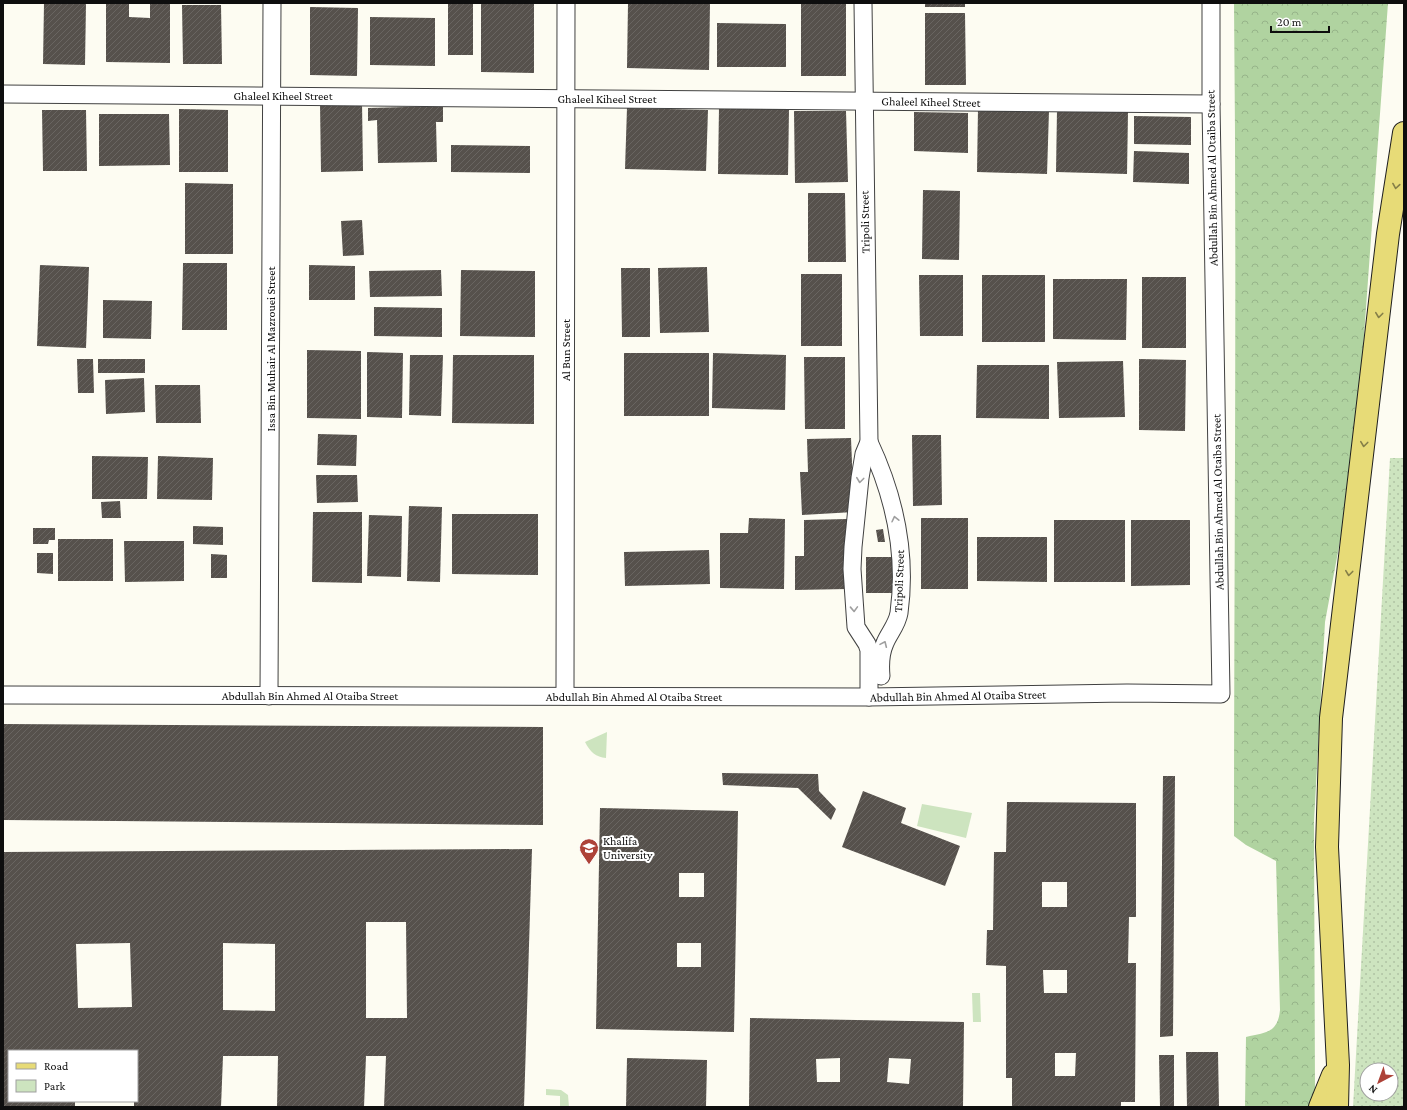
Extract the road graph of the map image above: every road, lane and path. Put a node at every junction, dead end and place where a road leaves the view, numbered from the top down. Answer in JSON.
{"nodes":[{"id":1,"x":272,"y":3,"type":"edge"},
{"id":2,"x":566,"y":3,"type":"edge"},
{"id":3,"x":863,"y":3,"type":"edge"},
{"id":4,"x":1211,"y":3,"type":"edge"},
{"id":5,"x":3,"y":94,"type":"edge"},
{"id":6,"x":272,"y":96,"type":"junction"},
{"id":7,"x":566,"y":98,"type":"junction"},
{"id":8,"x":863,"y":101,"type":"junction"},
{"id":9,"x":1211,"y":104,"type":"junction"},
{"id":10,"x":1404,"y":134,"type":"edge"},
{"id":11,"x":869,"y":442,"type":"junction"},
{"id":12,"x":3,"y":695,"type":"edge"},
{"id":13,"x":269,"y":696,"type":"junction"},
{"id":14,"x":565,"y":696,"type":"junction"},
{"id":15,"x":875,"y":697,"type":"junction"},
{"id":16,"x":1338,"y":1065,"type":"junction"},
{"id":17,"x":1320,"y":1107,"type":"edge"},
{"id":18,"x":1337,"y":1107,"type":"edge"}],
"edges":[{"from":1,"to":6,"type":"street","name":"Issa Bin Muhair Al Mazrouei Street"},
{"from":2,"to":7,"type":"street","name":"Al Bun Street"},
{"from":3,"to":8,"type":"street","name":"Tripoli Street"},
{"from":4,"to":9,"type":"street","name":"Abdullah Bin Ahmed Al Otaiba Street"},
{"from":5,"to":6,"type":"street","name":"Ghaleel Kiheel Street"},
{"from":6,"to":7,"type":"street","name":"Ghaleel Kiheel Street"},
{"from":6,"to":13,"type":"street","name":"Issa Bin Muhair Al Mazrouei Street"},
{"from":7,"to":8,"type":"street","name":"Ghaleel Kiheel Street"},
{"from":7,"to":14,"type":"street","name":"Al Bun Street"},
{"from":8,"to":9,"type":"street","name":"Ghaleel Kiheel Street"},
{"from":8,"to":11,"type":"street","name":"Tripoli Street"},
{"from":9,"to":15,"type":"street","name":"Abdullah Bin Ahmed Al Otaiba Street"},
{"from":10,"to":16,"type":"main road","one_way":true},
{"from":11,"to":15,"type":"street","name":"Tripoli Street","one_way":true},
{"from":15,"to":11,"type":"street","name":"Tripoli Street","one_way":true},
{"from":12,"to":13,"type":"street","name":"Abdullah Bin Ahmed Al Otaiba Street"},
{"from":13,"to":14,"type":"street","name":"Abdullah Bin Ahmed Al Otaiba Street"},
{"from":14,"to":15,"type":"street","name":"Abdullah Bin Ahmed Al Otaiba Street"},
{"from":16,"to":17,"type":"main road"},
{"from":16,"to":18,"type":"main road"}]}
